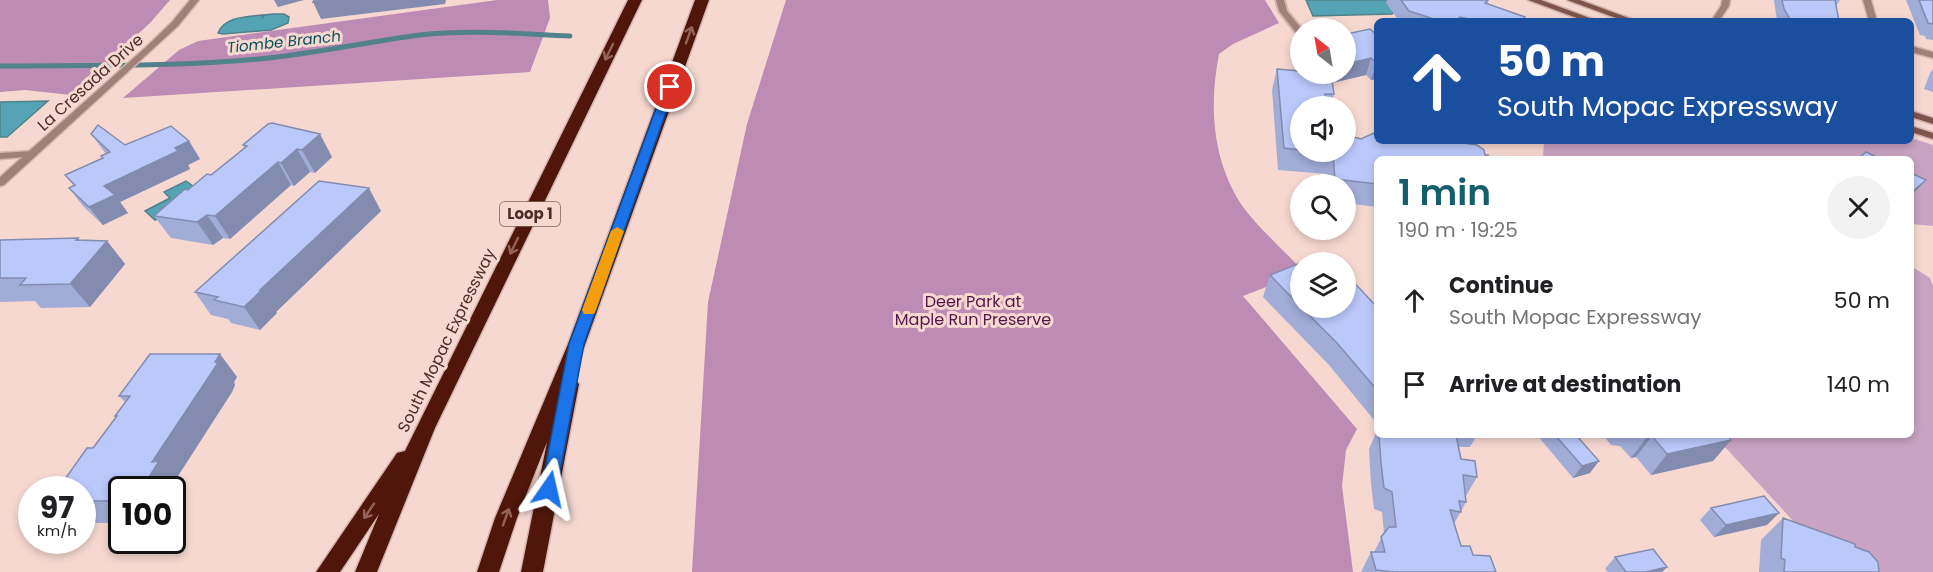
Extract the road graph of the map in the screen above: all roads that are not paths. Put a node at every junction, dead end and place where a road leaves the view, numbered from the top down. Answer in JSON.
{"nodes":[{"id":1,"x":195,"y":0,"type":"edge"},
{"id":2,"x":635,"y":0,"type":"edge"},
{"id":3,"x":702,"y":0,"type":"edge"},
{"id":4,"x":1280,"y":0,"type":"edge"},
{"id":5,"x":1532,"y":0,"type":"edge"},
{"id":6,"x":1571,"y":0,"type":"edge"},
{"id":7,"x":1726,"y":0,"type":"edge"},
{"id":8,"x":1867,"y":0,"type":"edge"},
{"id":9,"x":1585,"y":18,"type":"edge"},
{"id":10,"x":1624,"y":18,"type":"edge"},
{"id":11,"x":1717,"y":18,"type":"edge"},
{"id":12,"x":1872,"y":18,"type":"edge"},
{"id":13,"x":1290,"y":20,"type":"edge"},
{"id":14,"x":1914,"y":50,"type":"edge"},
{"id":15,"x":1933,"y":56,"type":"edge"},
{"id":16,"x":1914,"y":115,"type":"edge"},
{"id":17,"x":1933,"y":121,"type":"edge"},
{"id":18,"x":1914,"y":130,"type":"edge"},
{"id":19,"x":1933,"y":136,"type":"edge"},
{"id":20,"x":32,"y":154,"type":"junction"},
{"id":21,"x":0,"y":156,"type":"edge"},
{"id":22,"x":0,"y":183,"type":"edge"},
{"id":23,"x":577,"y":344,"type":"junction"},
{"id":24,"x":425,"y":428,"type":"junction"},
{"id":25,"x":327,"y":572,"type":"edge"},
{"id":26,"x":366,"y":572,"type":"edge"},
{"id":27,"x":488,"y":572,"type":"edge"},
{"id":28,"x":532,"y":572,"type":"edge"}],
"edges":[{"from":1,"to":20,"type":"street","name":"La Cresada Drive"},
{"from":2,"to":24,"type":"highway","name":"South Mopac Expressway","number":"Loop 1","one_way":true},
{"from":23,"to":3,"type":"highway","one_way":true},
{"from":4,"to":13,"type":"lane"},
{"from":5,"to":9,"type":"main road"},
{"from":6,"to":10,"type":"main road"},
{"from":7,"to":11,"type":"street"},
{"from":8,"to":12,"type":"street"},
{"from":14,"to":15,"type":"street"},
{"from":16,"to":17,"type":"main road"},
{"from":18,"to":19,"type":"main road"},
{"from":20,"to":21,"type":"street"},
{"from":20,"to":22,"type":"street","name":"La Cresada Drive"},
{"from":27,"to":23,"type":"highway","one_way":true},
{"from":23,"to":28,"type":"highway"},
{"from":24,"to":25,"type":"highway","one_way":true},
{"from":24,"to":26,"type":"highway","name":"South Mopac Expressway","number":"Loop 1"}]}
